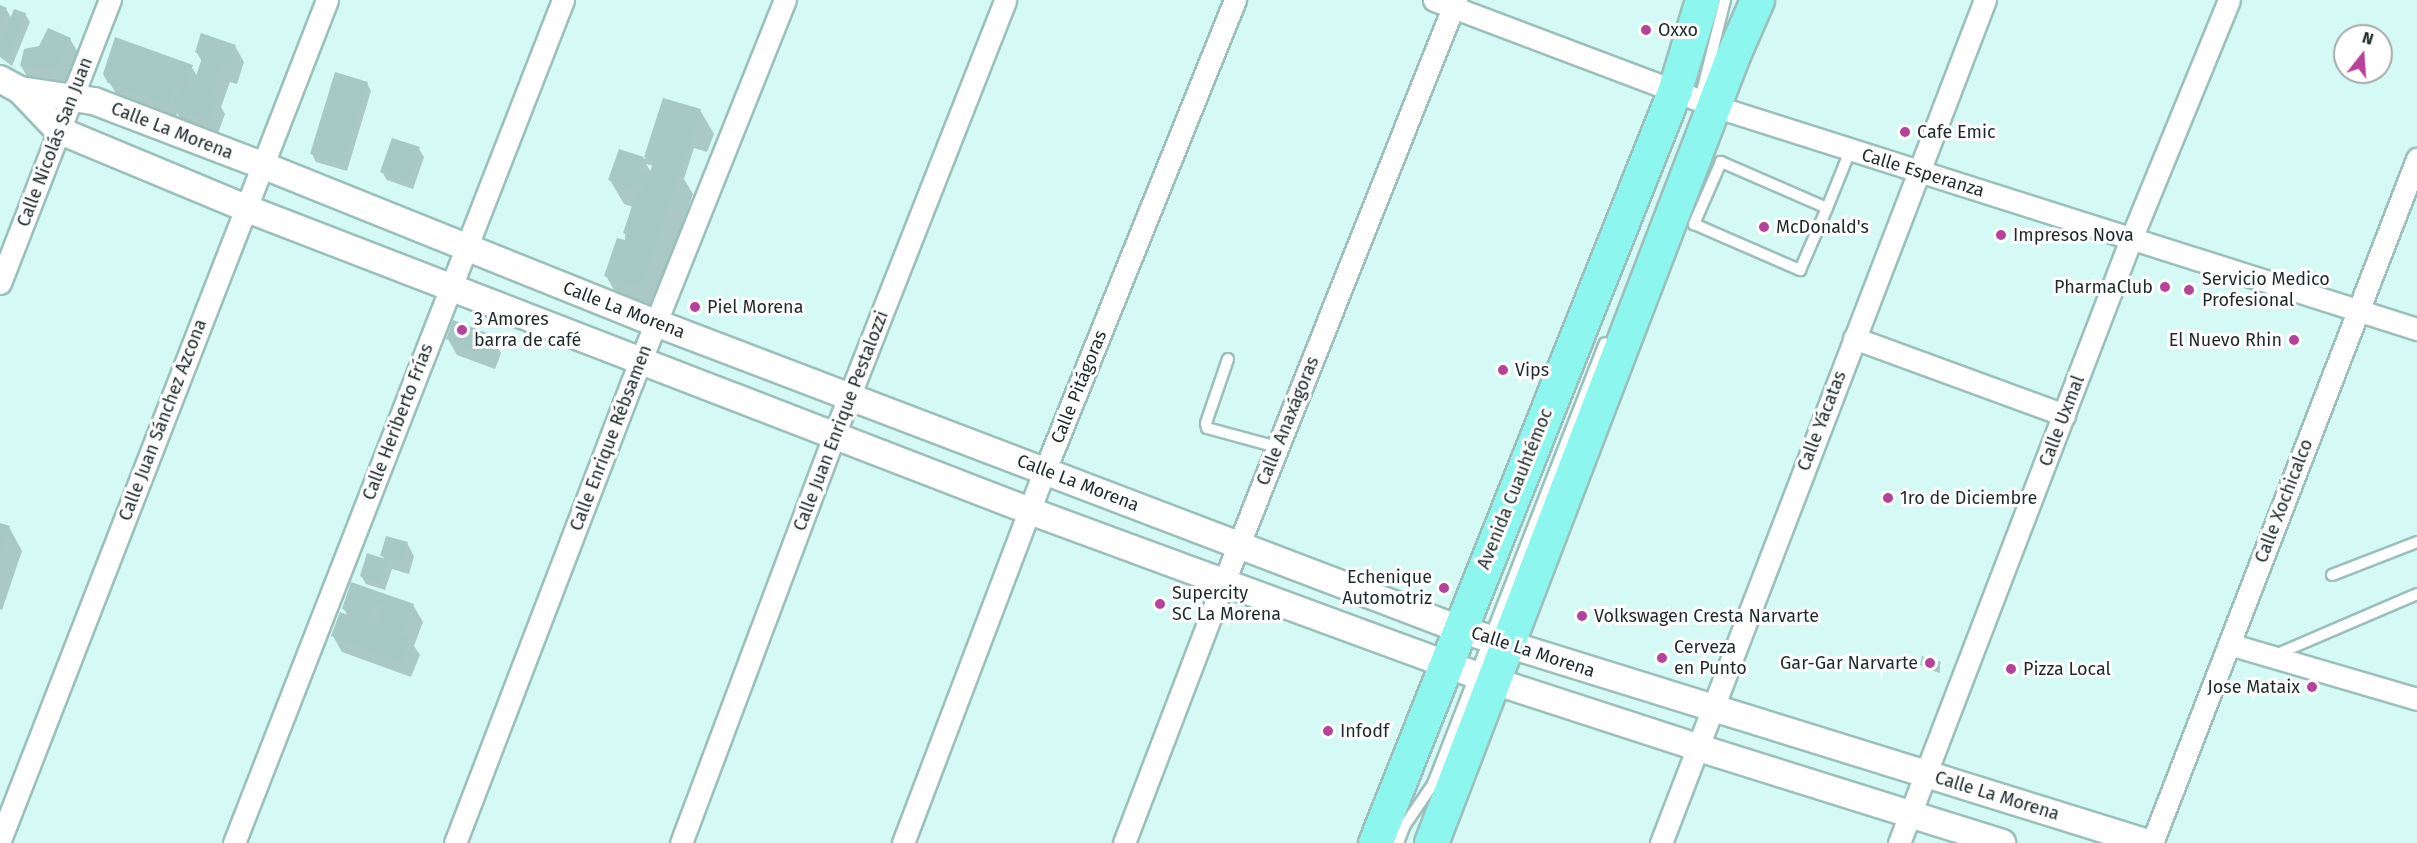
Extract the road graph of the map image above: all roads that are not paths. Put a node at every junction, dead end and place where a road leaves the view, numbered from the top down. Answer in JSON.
{"nodes":[{"id":1,"x":110,"y":0,"type":"edge"},
{"id":2,"x":327,"y":0,"type":"edge"},
{"id":3,"x":563,"y":0,"type":"edge"},
{"id":4,"x":784,"y":0,"type":"edge"},
{"id":5,"x":1005,"y":0,"type":"edge"},
{"id":6,"x":1236,"y":0,"type":"edge"},
{"id":7,"x":1702,"y":0,"type":"edge"},
{"id":8,"x":1725,"y":0,"type":"edge"},
{"id":9,"x":1748,"y":0,"type":"edge"},
{"id":10,"x":1757,"y":0,"type":"edge"},
{"id":11,"x":1985,"y":0,"type":"edge"},
{"id":12,"x":2229,"y":0,"type":"edge"},
{"id":13,"x":1448,"y":2,"type":"edge"},
{"id":14,"x":10,"y":84,"type":"edge"},
{"id":15,"x":73,"y":96,"type":"junction"},
{"id":16,"x":1696,"y":103,"type":"junction"},
{"id":17,"x":58,"y":130,"type":"junction"},
{"id":18,"x":1850,"y":151,"type":"junction"},
{"id":19,"x":2417,"y":159,"type":"edge"},
{"id":20,"x":262,"y":165,"type":"junction"},
{"id":21,"x":1918,"y":172,"type":"junction"},
{"id":22,"x":245,"y":208,"type":"junction"},
{"id":23,"x":1827,"y":208,"type":"junction"},
{"id":24,"x":2132,"y":239,"type":"junction"},
{"id":25,"x":466,"y":248,"type":"junction"},
{"id":26,"x":0,"y":283,"type":"edge"},
{"id":27,"x":451,"y":286,"type":"junction"},
{"id":28,"x":2358,"y":310,"type":"junction"},
{"id":29,"x":656,"y":323,"type":"junction"},
{"id":30,"x":2417,"y":329,"type":"edge"},
{"id":31,"x":1609,"y":333,"type":"dead end"},
{"id":32,"x":1854,"y":338,"type":"junction"},
{"id":33,"x":1228,"y":359,"type":"dead end"},
{"id":34,"x":641,"y":361,"type":"junction"},
{"id":35,"x":849,"y":396,"type":"junction"},
{"id":36,"x":2064,"y":415,"type":"junction"},
{"id":37,"x":834,"y":435,"type":"junction"},
{"id":38,"x":1277,"y":447,"type":"junction"},
{"id":39,"x":1045,"y":470,"type":"junction"},
{"id":40,"x":1030,"y":511,"type":"junction"},
{"id":41,"x":2417,"y":542,"type":"edge"},
{"id":42,"x":1238,"y":546,"type":"junction"},
{"id":43,"x":2332,"y":575,"type":"dead end"},
{"id":44,"x":1223,"y":584,"type":"junction"},
{"id":45,"x":2417,"y":594,"type":"edge"},
{"id":46,"x":1485,"y":638,"type":"junction"},
{"id":47,"x":2229,"y":644,"type":"junction"},
{"id":48,"x":2272,"y":657,"type":"junction"},
{"id":49,"x":1445,"y":664,"type":"junction"},
{"id":50,"x":1484,"y":678,"type":"junction"},
{"id":51,"x":2417,"y":699,"type":"edge"},
{"id":52,"x":1711,"y":708,"type":"junction"},
{"id":53,"x":1696,"y":747,"type":"junction"},
{"id":54,"x":1925,"y":774,"type":"junction"},
{"id":55,"x":1433,"y":784,"type":"junction"},
{"id":56,"x":1910,"y":814,"type":"junction"},
{"id":57,"x":0,"y":840,"type":"edge"},
{"id":58,"x":234,"y":843,"type":"edge"},
{"id":59,"x":455,"y":843,"type":"edge"},
{"id":60,"x":681,"y":843,"type":"edge"},
{"id":61,"x":903,"y":843,"type":"edge"},
{"id":62,"x":1124,"y":843,"type":"edge"},
{"id":63,"x":1375,"y":843,"type":"edge"},
{"id":64,"x":1398,"y":843,"type":"edge"},
{"id":65,"x":1423,"y":843,"type":"edge"},
{"id":66,"x":1431,"y":843,"type":"edge"},
{"id":67,"x":1660,"y":843,"type":"edge"},
{"id":68,"x":1899,"y":843,"type":"edge"},
{"id":69,"x":2002,"y":843,"type":"edge"},
{"id":70,"x":2150,"y":843,"type":"edge"}],
"edges":[{"from":1,"to":15,"type":"street","name":"Calle Nicolás San Juan"},
{"from":2,"to":20,"type":"street","name":"Calle Juan Sánchez Azcona"},
{"from":3,"to":25,"type":"street","name":"Calle Heriberto Frías"},
{"from":4,"to":29,"type":"street","name":"Calle Enrique Rébsamen"},
{"from":5,"to":35,"type":"street","name":"Calle Juan Enrique Pestalozzi"},
{"from":6,"to":39,"type":"street","name":"Calle Pitágoras"},
{"from":7,"to":16,"type":"main road","name":"Avenida Cuauhtémoc"},
{"from":8,"to":16,"type":"lane","name":"Avenida Cuauhtémoc"},
{"from":9,"to":16,"type":"lane","name":"Avenida Cuauhtémoc"},
{"from":10,"to":16,"type":"main road","name":"Avenida Cuauhtémoc"},
{"from":11,"to":21,"type":"street","name":"Calle Yácatas"},
{"from":12,"to":24,"type":"street","name":"Calle Uxmal"},
{"from":13,"to":16,"type":"street","name":"Calle Esperanza"},
{"from":13,"to":38,"type":"street","name":"Calle Anaxágoras"},
{"from":14,"to":15,"type":"street","name":"Calle La Morena"},
{"from":14,"to":17,"type":"street","name":"Calle La Morena"},
{"from":15,"to":17,"type":"street","name":"Calle Nicolás San Juan"},
{"from":15,"to":20,"type":"street","name":"Calle La Morena"},
{"from":16,"to":18,"type":"street","name":"Calle Esperanza"},
{"from":16,"to":46,"type":"main road","name":"Avenida Cuauhtémoc"},
{"from":16,"to":46,"type":"main road","name":"Avenida Cuauhtémoc"},
{"from":17,"to":22,"type":"street","name":"Calle La Morena"},
{"from":17,"to":26,"type":"street","name":"Calle Nicolás San Juan"},
{"from":18,"to":21,"type":"street","name":"Calle Esperanza"},
{"from":18,"to":23,"type":"lane"},
{"from":19,"to":28,"type":"street","name":"Calle Xochicalco"},
{"from":20,"to":22,"type":"street","name":"Calle Juan Sánchez Azcona"},
{"from":20,"to":25,"type":"street","name":"Calle La Morena"},
{"from":21,"to":24,"type":"street","name":"Calle Esperanza"},
{"from":21,"to":32,"type":"street","name":"Calle Yácatas"},
{"from":22,"to":27,"type":"street","name":"Calle La Morena"},
{"from":22,"to":57,"type":"street","name":"Calle Juan Sánchez Azcona"},
{"from":23,"to":23,"type":"lane"},
{"from":24,"to":28,"type":"street","name":"Calle Esperanza"},
{"from":24,"to":36,"type":"street","name":"Calle Uxmal"},
{"from":25,"to":27,"type":"street","name":"Calle Heriberto Frías"},
{"from":25,"to":29,"type":"street","name":"Calle La Morena"},
{"from":27,"to":34,"type":"street","name":"Calle La Morena"},
{"from":27,"to":58,"type":"street","name":"Calle Heriberto Frías"},
{"from":28,"to":30,"type":"street","name":"Calle Esperanza"},
{"from":28,"to":47,"type":"street","name":"Calle Xochicalco"},
{"from":29,"to":34,"type":"street","name":"Calle Enrique Rébsamen"},
{"from":29,"to":35,"type":"street","name":"Calle La Morena"},
{"from":31,"to":46,"type":"lane","name":"Avenida Cuauhtémoc"},
{"from":32,"to":36,"type":"street"},
{"from":32,"to":52,"type":"street","name":"Calle Yácatas"},
{"from":33,"to":38,"type":"lane"},
{"from":34,"to":37,"type":"street","name":"Calle La Morena"},
{"from":34,"to":59,"type":"street","name":"Calle Enrique Rébsamen"},
{"from":35,"to":37,"type":"street","name":"Calle Juan Enrique Pestalozzi"},
{"from":35,"to":39,"type":"street","name":"Calle La Morena"},
{"from":36,"to":54,"type":"street","name":"Calle Uxmal"},
{"from":37,"to":40,"type":"street","name":"Calle La Morena"},
{"from":37,"to":60,"type":"street","name":"Calle Juan Enrique Pestalozzi"},
{"from":38,"to":42,"type":"street","name":"Calle Anaxágoras"},
{"from":39,"to":40,"type":"street","name":"Calle Pitágoras"},
{"from":39,"to":42,"type":"street","name":"Calle La Morena"},
{"from":40,"to":44,"type":"street","name":"Calle La Morena"},
{"from":40,"to":61,"type":"street","name":"Calle Pitágoras"},
{"from":41,"to":43,"type":"lane"},
{"from":42,"to":44,"type":"street","name":"Calle Anaxágoras"},
{"from":42,"to":46,"type":"street","name":"Calle La Morena"},
{"from":44,"to":49,"type":"street","name":"Calle La Morena"},
{"from":44,"to":62,"type":"street","name":"Calle Anaxágoras"},
{"from":45,"to":48,"type":"lane"},
{"from":46,"to":49,"type":"main road","name":"Avenida Cuauhtémoc"},
{"from":46,"to":50,"type":"main road","name":"Avenida Cuauhtémoc"},
{"from":46,"to":52,"type":"street","name":"Calle La Morena"},
{"from":47,"to":48,"type":"street"},
{"from":47,"to":70,"type":"street","name":"Calle Xochicalco"},
{"from":48,"to":51,"type":"street"},
{"from":49,"to":50,"type":"street","name":"Calle La Morena"},
{"from":49,"to":63,"type":"main road","name":"Avenida Cuauhtémoc"},
{"from":50,"to":53,"type":"street","name":"Calle La Morena"},
{"from":50,"to":55,"type":"lane","name":"Avenida Cuauhtémoc"},
{"from":50,"to":66,"type":"main road","name":"Avenida Cuauhtémoc"},
{"from":52,"to":53,"type":"street","name":"Calle Yácatas"},
{"from":52,"to":54,"type":"street","name":"Calle La Morena"},
{"from":53,"to":56,"type":"street","name":"Calle La Morena"},
{"from":53,"to":67,"type":"street","name":"Calle Yácatas"},
{"from":54,"to":56,"type":"street","name":"Calle Uxmal"},
{"from":54,"to":70,"type":"street","name":"Calle La Morena"},
{"from":55,"to":64,"type":"lane","name":"Avenida Cuauhtémoc"},
{"from":55,"to":65,"type":"lane","name":"Avenida Cuauhtémoc"},
{"from":56,"to":68,"type":"street","name":"Calle Uxmal"},
{"from":56,"to":69,"type":"street","name":"Calle La Morena"}]}
